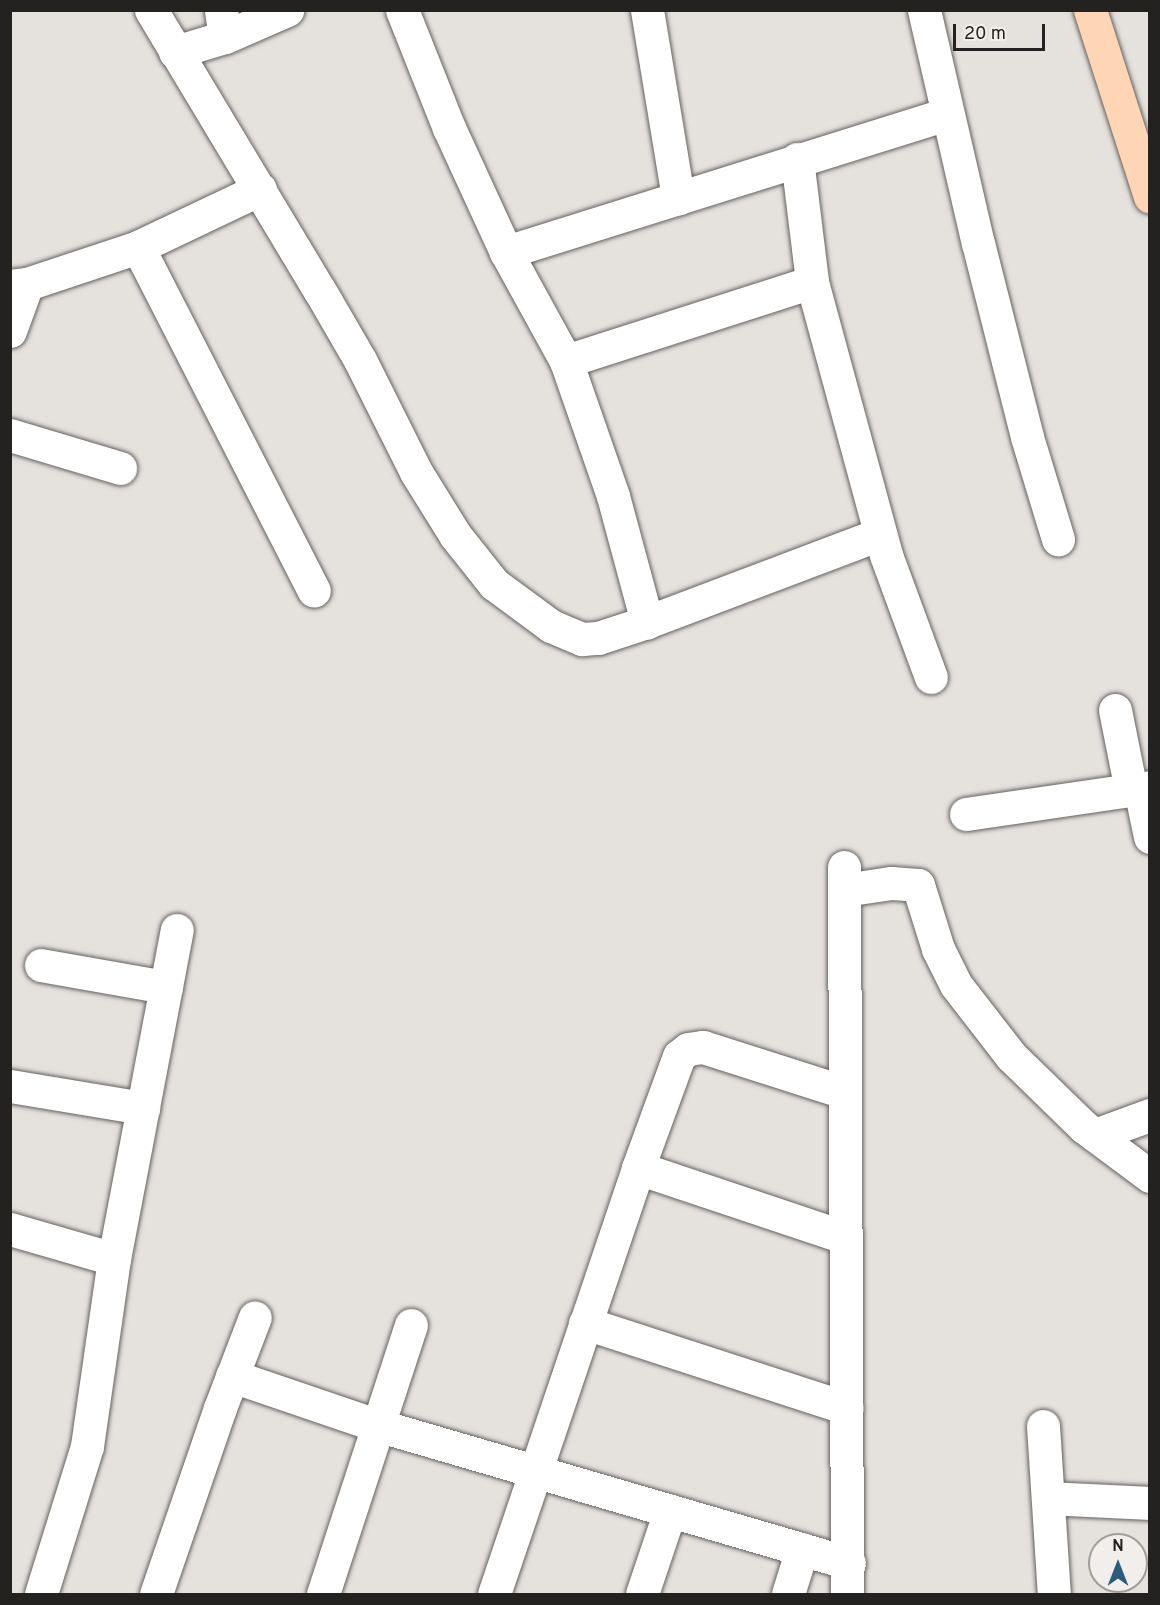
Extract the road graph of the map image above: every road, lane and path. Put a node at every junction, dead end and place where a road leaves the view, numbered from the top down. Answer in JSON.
{"nodes":[{"id":1,"x":150,"y":10,"type":"edge"},
{"id":2,"x":287,"y":10,"type":"edge"},
{"id":3,"x":402,"y":10,"type":"edge"},
{"id":4,"x":646,"y":10,"type":"edge"},
{"id":5,"x":924,"y":10,"type":"edge"},
{"id":6,"x":1090,"y":10,"type":"edge"},
{"id":7,"x":223,"y":24,"type":"edge"},
{"id":8,"x":175,"y":52,"type":"junction"},
{"id":9,"x":946,"y":114,"type":"junction"},
{"id":10,"x":797,"y":159,"type":"junction"},
{"id":11,"x":260,"y":189,"type":"junction"},
{"id":12,"x":1149,"y":197,"type":"edge"},
{"id":13,"x":678,"y":198,"type":"junction"},
{"id":14,"x":138,"y":247,"type":"junction"},
{"id":15,"x":506,"y":252,"type":"junction"},
{"id":16,"x":812,"y":282,"type":"junction"},
{"id":17,"x":19,"y":285,"type":"edge"},
{"id":18,"x":10,"y":332,"type":"edge"},
{"id":19,"x":566,"y":361,"type":"junction"},
{"id":20,"x":10,"y":435,"type":"edge"},
{"id":21,"x":120,"y":468,"type":"dead end"},
{"id":22,"x":880,"y":534,"type":"junction"},
{"id":23,"x":1058,"y":539,"type":"dead end"},
{"id":24,"x":314,"y":591,"type":"dead end"},
{"id":25,"x":647,"y":622,"type":"junction"},
{"id":26,"x":931,"y":677,"type":"dead end"},
{"id":27,"x":1115,"y":710,"type":"dead end"},
{"id":28,"x":1140,"y":788,"type":"edge"},
{"id":29,"x":966,"y":813,"type":"dead end"},
{"id":30,"x":1149,"y":837,"type":"edge"},
{"id":31,"x":177,"y":930,"type":"dead end"},
{"id":32,"x":41,"y":965,"type":"dead end"},
{"id":33,"x":166,"y":987,"type":"junction"},
{"id":34,"x":10,"y":1086,"type":"edge"},
{"id":35,"x":844,"y":1092,"type":"junction"},
{"id":36,"x":143,"y":1108,"type":"junction"},
{"id":37,"x":1149,"y":1115,"type":"edge"},
{"id":38,"x":1095,"y":1135,"type":"junction"},
{"id":39,"x":638,"y":1168,"type":"junction"},
{"id":40,"x":1149,"y":1176,"type":"edge"},
{"id":41,"x":10,"y":1229,"type":"edge"},
{"id":42,"x":844,"y":1237,"type":"junction"},
{"id":43,"x":114,"y":1259,"type":"junction"},
{"id":44,"x":255,"y":1317,"type":"dead end"},
{"id":45,"x":585,"y":1323,"type":"junction"},
{"id":46,"x":411,"y":1325,"type":"dead end"},
{"id":47,"x":232,"y":1376,"type":"junction"},
{"id":48,"x":847,"y":1408,"type":"junction"},
{"id":49,"x":377,"y":1425,"type":"junction"},
{"id":50,"x":1043,"y":1426,"type":"dead end"},
{"id":51,"x":534,"y":1472,"type":"junction"},
{"id":52,"x":1048,"y":1498,"type":"junction"},
{"id":53,"x":1149,"y":1503,"type":"edge"},
{"id":54,"x":670,"y":1511,"type":"junction"},
{"id":55,"x":802,"y":1549,"type":"junction"},
{"id":56,"x":848,"y":1579,"type":"edge"},
{"id":57,"x":41,"y":1594,"type":"edge"},
{"id":58,"x":156,"y":1594,"type":"edge"},
{"id":59,"x":323,"y":1594,"type":"edge"},
{"id":60,"x":494,"y":1594,"type":"edge"},
{"id":61,"x":642,"y":1594,"type":"edge"},
{"id":62,"x":788,"y":1594,"type":"edge"},
{"id":63,"x":1054,"y":1594,"type":"edge"}],
"edges":[{"from":1,"to":8,"type":"street"},
{"from":2,"to":7,"type":"street"},
{"from":3,"to":15,"type":"street"},
{"from":4,"to":13,"type":"street"},
{"from":5,"to":9,"type":"street"},
{"from":6,"to":12,"type":"main road"},
{"from":7,"to":8,"type":"street"},
{"from":8,"to":11,"type":"street"},
{"from":9,"to":10,"type":"street"},
{"from":9,"to":23,"type":"street"},
{"from":10,"to":13,"type":"street"},
{"from":10,"to":16,"type":"street"},
{"from":11,"to":14,"type":"street"},
{"from":11,"to":25,"type":"street"},
{"from":13,"to":15,"type":"street"},
{"from":14,"to":17,"type":"street"},
{"from":14,"to":24,"type":"street"},
{"from":15,"to":19,"type":"street"},
{"from":16,"to":19,"type":"street"},
{"from":16,"to":22,"type":"street"},
{"from":17,"to":18,"type":"street"},
{"from":19,"to":25,"type":"street"},
{"from":20,"to":21,"type":"street"},
{"from":22,"to":25,"type":"street"},
{"from":22,"to":26,"type":"street"},
{"from":27,"to":28,"type":"street"},
{"from":28,"to":29,"type":"street"},
{"from":28,"to":30,"type":"street"},
{"from":31,"to":33,"type":"street"},
{"from":32,"to":33,"type":"street"},
{"from":33,"to":36,"type":"street"},
{"from":34,"to":36,"type":"street"},
{"from":35,"to":38,"type":"street"},
{"from":35,"to":39,"type":"street"},
{"from":35,"to":42,"type":"street"},
{"from":36,"to":43,"type":"street"},
{"from":37,"to":38,"type":"street"},
{"from":38,"to":40,"type":"street"},
{"from":39,"to":42,"type":"street"},
{"from":39,"to":45,"type":"street"},
{"from":41,"to":43,"type":"street"},
{"from":42,"to":48,"type":"street"},
{"from":43,"to":57,"type":"street"},
{"from":44,"to":47,"type":"street"},
{"from":45,"to":48,"type":"street"},
{"from":45,"to":51,"type":"street"},
{"from":46,"to":49,"type":"street"},
{"from":47,"to":49,"type":"street"},
{"from":47,"to":58,"type":"street"},
{"from":48,"to":56,"type":"street"},
{"from":49,"to":51,"type":"street"},
{"from":49,"to":59,"type":"street"},
{"from":50,"to":52,"type":"street"},
{"from":51,"to":54,"type":"street"},
{"from":51,"to":60,"type":"street"},
{"from":52,"to":53,"type":"street"},
{"from":52,"to":63,"type":"street"},
{"from":54,"to":55,"type":"street"},
{"from":54,"to":61,"type":"street"},
{"from":55,"to":56,"type":"street"},
{"from":55,"to":62,"type":"street"}]}
